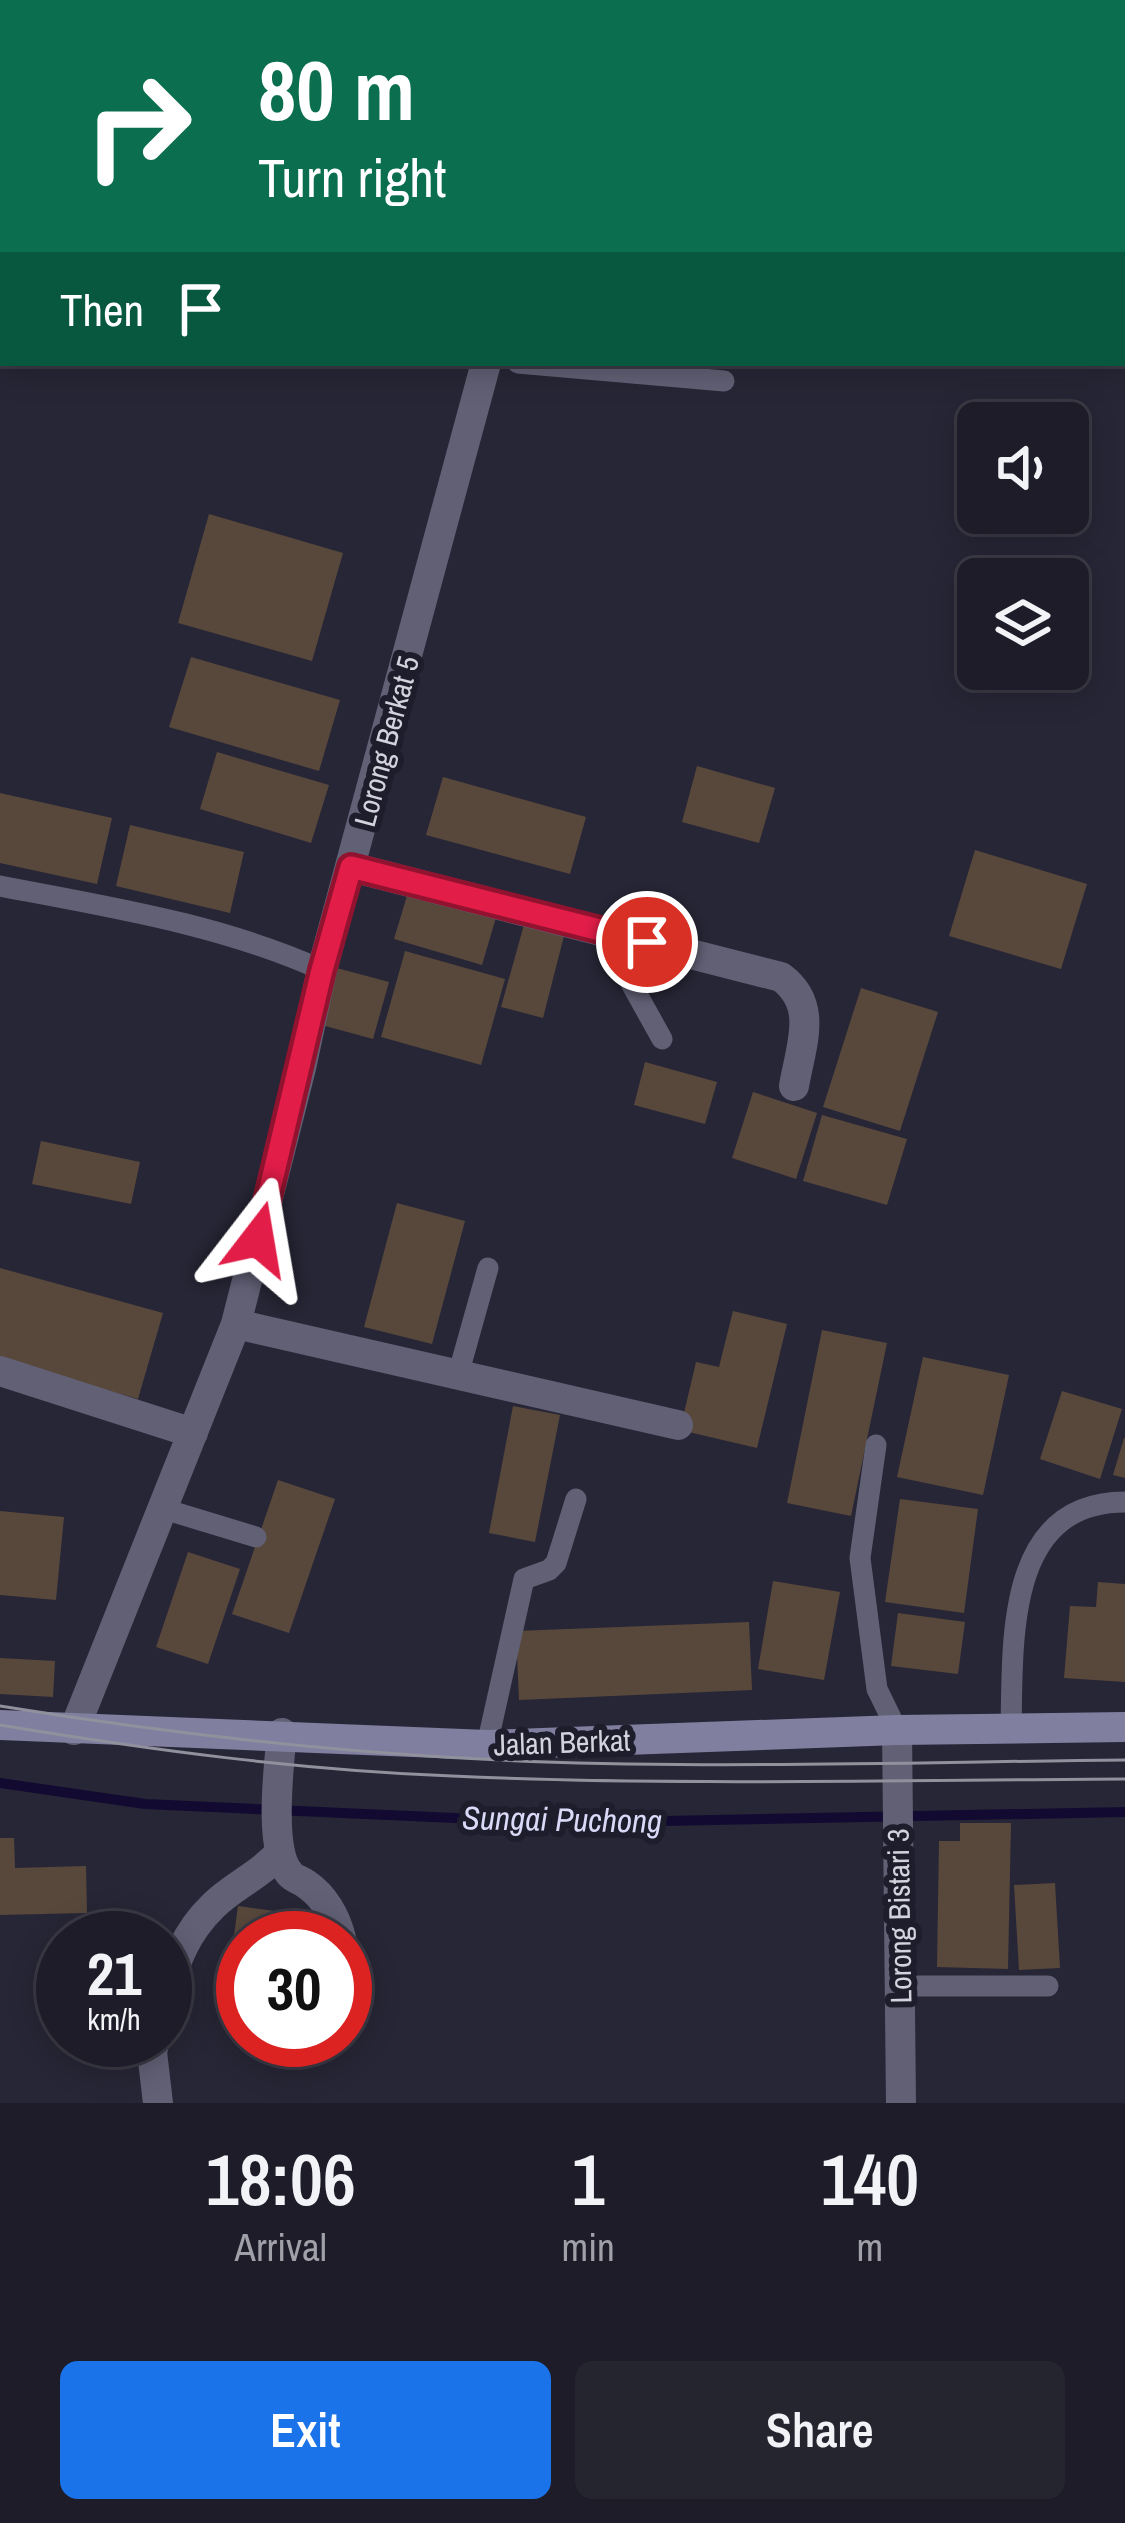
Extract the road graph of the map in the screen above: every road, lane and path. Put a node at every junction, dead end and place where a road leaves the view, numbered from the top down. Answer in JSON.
{"nodes":[{"id":1,"x":486,"y":366,"type":"edge"},
{"id":2,"x":552,"y":366,"type":"edge"},
{"id":3,"x":724,"y":381,"type":"dead end"},
{"id":4,"x":351,"y":867,"type":"junction"},
{"id":5,"x":0,"y":886,"type":"edge"},
{"id":6,"x":602,"y":931,"type":"junction"},
{"id":7,"x":322,"y":970,"type":"junction"},
{"id":8,"x":662,"y":1040,"type":"dead end"},
{"id":9,"x":794,"y":1086,"type":"dead end"},
{"id":10,"x":488,"y":1268,"type":"dead end"},
{"id":11,"x":236,"y":1324,"type":"junction"},
{"id":12,"x":0,"y":1371,"type":"edge"},
{"id":13,"x":458,"y":1375,"type":"junction"},
{"id":14,"x":677,"y":1425,"type":"dead end"},
{"id":15,"x":193,"y":1433,"type":"junction"},
{"id":16,"x":876,"y":1445,"type":"dead end"},
{"id":17,"x":576,"y":1499,"type":"dead end"},
{"id":18,"x":1125,"y":1502,"type":"edge"},
{"id":19,"x":164,"y":1509,"type":"junction"},
{"id":20,"x":256,"y":1537,"type":"dead end"},
{"id":21,"x":0,"y":1725,"type":"edge"},
{"id":22,"x":1125,"y":1727,"type":"edge"},
{"id":23,"x":1011,"y":1729,"type":"junction"},
{"id":24,"x":74,"y":1730,"type":"junction"},
{"id":25,"x":897,"y":1730,"type":"junction"},
{"id":26,"x":282,"y":1733,"type":"junction"},
{"id":27,"x":487,"y":1745,"type":"junction"},
{"id":28,"x":280,"y":1843,"type":"junction"},
{"id":29,"x":331,"y":1911,"type":"edge"},
{"id":30,"x":192,"y":1934,"type":"edge"},
{"id":31,"x":900,"y":1986,"type":"junction"},
{"id":32,"x":1048,"y":1986,"type":"dead end"},
{"id":33,"x":154,"y":2067,"type":"edge"},
{"id":34,"x":158,"y":2103,"type":"edge"},
{"id":35,"x":902,"y":2103,"type":"edge"}],
"edges":[{"from":1,"to":4,"type":"street","name":"Lorong Berkat 5"},
{"from":2,"to":3,"type":"lane"},
{"from":4,"to":6,"type":"street"},
{"from":4,"to":7,"type":"street","name":"Lorong Berkat 5"},
{"from":5,"to":7,"type":"lane"},
{"from":6,"to":8,"type":"lane"},
{"from":6,"to":9,"type":"street"},
{"from":7,"to":11,"type":"street","name":"Lorong Berkat 5"},
{"from":10,"to":13,"type":"lane"},
{"from":11,"to":13,"type":"street"},
{"from":11,"to":15,"type":"street","name":"Lorong Berkat 5"},
{"from":12,"to":15,"type":"street"},
{"from":13,"to":14,"type":"street"},
{"from":15,"to":19,"type":"street","name":"Lorong Berkat 5"},
{"from":16,"to":25,"type":"lane"},
{"from":17,"to":27,"type":"lane"},
{"from":18,"to":23,"type":"lane"},
{"from":19,"to":20,"type":"lane"},
{"from":19,"to":24,"type":"street","name":"Lorong Berkat 5"},
{"from":21,"to":24,"type":"street","name":"Jalan Berkat"},
{"from":22,"to":23,"type":"street","name":"Jalan Berkat"},
{"from":23,"to":25,"type":"street","name":"Jalan Berkat"},
{"from":24,"to":26,"type":"street","name":"Jalan Berkat"},
{"from":25,"to":27,"type":"street","name":"Jalan Berkat"},
{"from":25,"to":31,"type":"street","name":"Lorong Bistari 3"},
{"from":26,"to":27,"type":"street","name":"Jalan Berkat"},
{"from":26,"to":28,"type":"street"},
{"from":28,"to":29,"type":"street"},
{"from":28,"to":30,"type":"street"},
{"from":31,"to":32,"type":"lane"},
{"from":31,"to":35,"type":"street","name":"Lorong Bistari 3"},
{"from":33,"to":34,"type":"street"}]}
